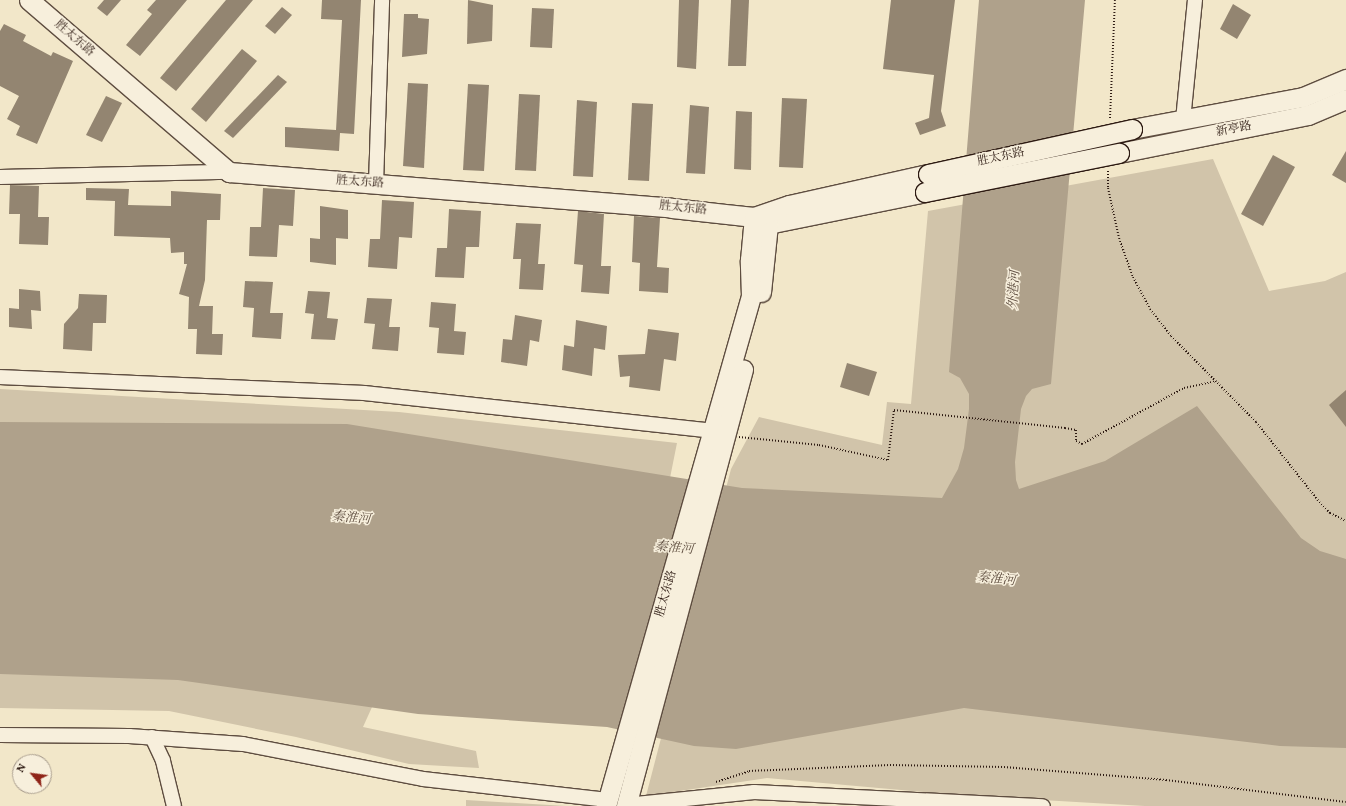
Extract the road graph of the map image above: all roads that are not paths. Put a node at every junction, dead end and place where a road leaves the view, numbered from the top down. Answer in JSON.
{"nodes":[{"id":1,"x":29,"y":0,"type":"edge"},
{"id":2,"x":382,"y":0,"type":"edge"},
{"id":3,"x":1195,"y":0,"type":"edge"},
{"id":4,"x":1346,"y":79,"type":"edge"},
{"id":5,"x":1346,"y":99,"type":"edge"},
{"id":6,"x":1183,"y":120,"type":"junction"},
{"id":7,"x":1132,"y":129,"type":"joint"},
{"id":8,"x":1114,"y":159,"type":"joint"},
{"id":9,"x":229,"y":172,"type":"junction"},
{"id":10,"x":0,"y":178,"type":"edge"},
{"id":11,"x":927,"y":183,"type":"junction"},
{"id":12,"x":376,"y":184,"type":"junction"},
{"id":13,"x":761,"y":220,"type":"junction"},
{"id":14,"x":0,"y":377,"type":"edge"},
{"id":15,"x":717,"y":441,"type":"junction"},
{"id":16,"x":0,"y":735,"type":"edge"},
{"id":17,"x":152,"y":738,"type":"junction"},
{"id":18,"x":616,"y":804,"type":"edge"},
{"id":19,"x":174,"y":806,"type":"edge"},
{"id":20,"x":1043,"y":806,"type":"edge"}],
"edges":[{"from":1,"to":9,"type":"main road","name":"胜太东路"},
{"from":2,"to":12,"type":"street"},
{"from":3,"to":6,"type":"street"},
{"from":4,"to":6,"type":"main road","name":"新亭路"},
{"from":5,"to":8,"type":"main road","name":"新亭路"},
{"from":6,"to":7,"type":"main road","name":"新亭路"},
{"from":7,"to":11,"type":"main road","name":"胜太东路","bridge":true},
{"from":8,"to":11,"type":"main road","name":"胜太东路","bridge":true},
{"from":9,"to":10,"type":"street"},
{"from":9,"to":12,"type":"main road","name":"胜太东路"},
{"from":11,"to":13,"type":"main road","name":"胜太东路"},
{"from":12,"to":13,"type":"main road","name":"胜太东路"},
{"from":13,"to":15,"type":"main road","name":"胜太东路"},
{"from":14,"to":15,"type":"street"},
{"from":15,"to":18,"type":"main road","name":"胜太东路"},
{"from":15,"to":18,"type":"main road","name":"胜太东路"},
{"from":16,"to":17,"type":"street"},
{"from":17,"to":18,"type":"street"},
{"from":17,"to":19,"type":"street"},
{"from":18,"to":20,"type":"street"}]}
